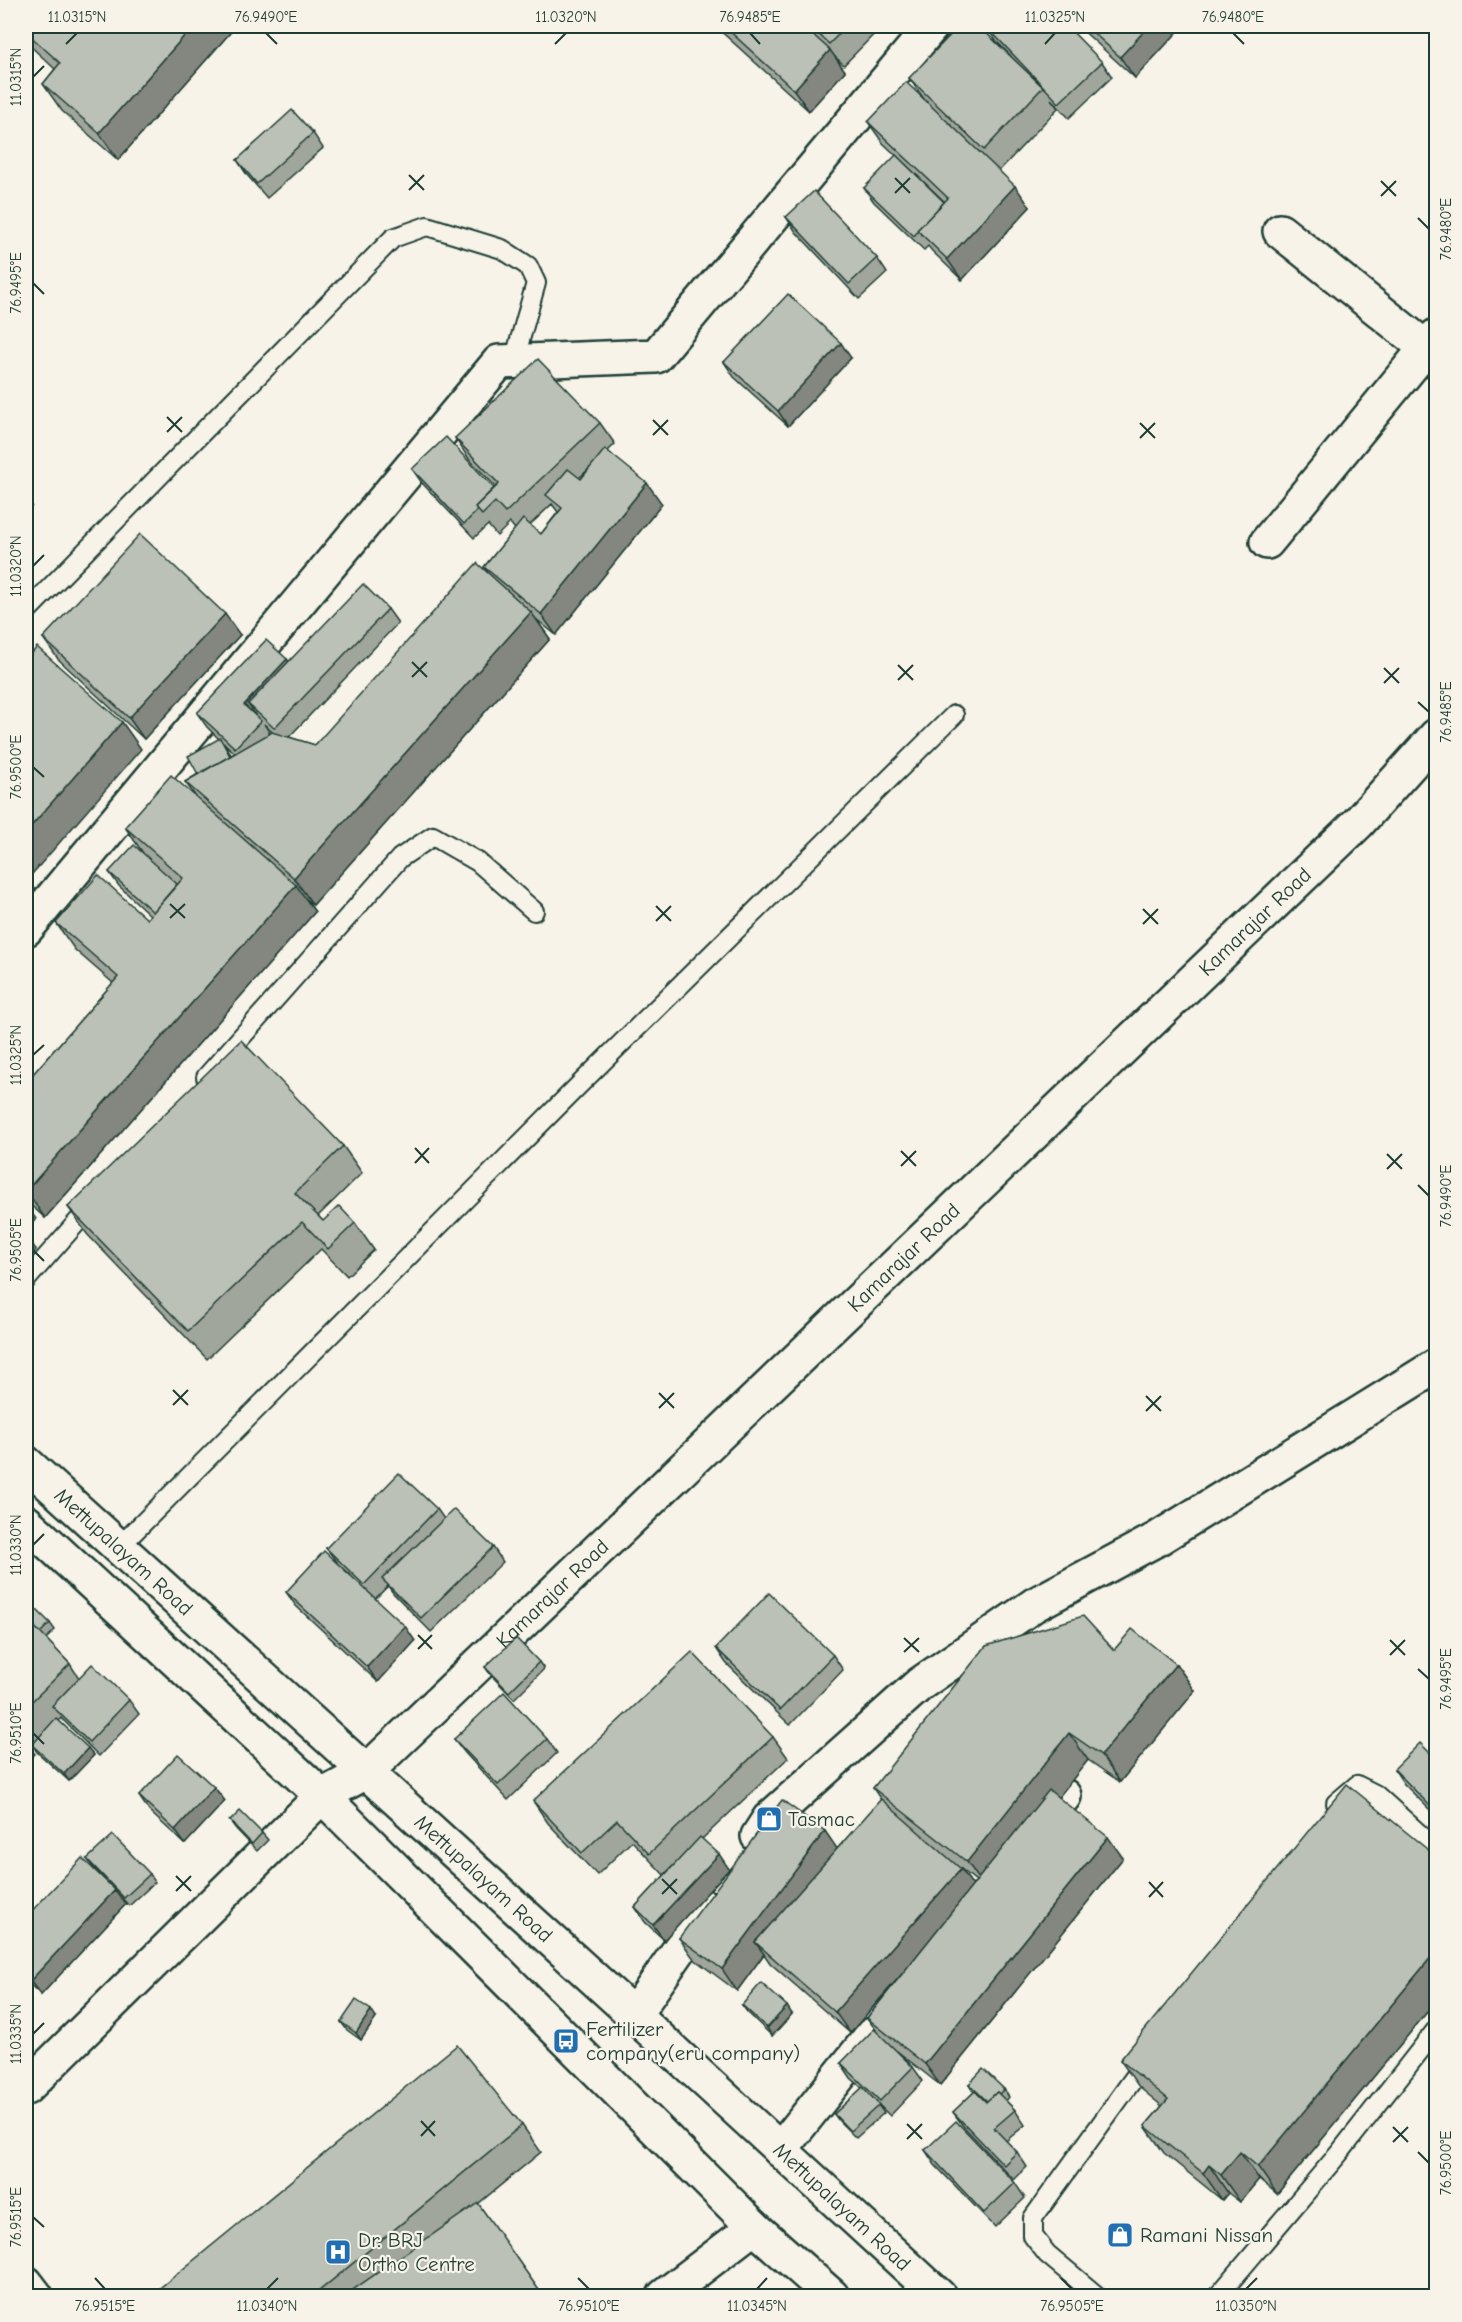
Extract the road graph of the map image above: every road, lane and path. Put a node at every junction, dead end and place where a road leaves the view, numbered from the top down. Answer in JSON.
{"nodes":[{"id":1,"x":932,"y":26,"type":"edge"},
{"id":2,"x":1280,"y":231,"type":"dead end"},
{"id":3,"x":1433,"y":346,"type":"edge"},
{"id":4,"x":514,"y":361,"type":"junction"},
{"id":5,"x":1268,"y":542,"type":"dead end"},
{"id":6,"x":26,"y":612,"type":"edge"},
{"id":7,"x":954,"y":715,"type":"dead end"},
{"id":8,"x":1437,"y":736,"type":"edge"},
{"id":9,"x":534,"y":911,"type":"dead end"},
{"id":10,"x":26,"y":929,"type":"edge"},
{"id":11,"x":194,"y":1089,"type":"edge"},
{"id":12,"x":104,"y":1191,"type":"edge"},
{"id":13,"x":26,"y":1280,"type":"edge"},
{"id":14,"x":1437,"y":1366,"type":"edge"},
{"id":15,"x":26,"y":1463,"type":"edge"},
{"id":16,"x":26,"y":1522,"type":"edge"},
{"id":17,"x":118,"y":1547,"type":"junction"},
{"id":18,"x":366,"y":1772,"type":"junction"},
{"id":19,"x":322,"y":1796,"type":"junction"},
{"id":20,"x":1064,"y":1796,"type":"dead end"},
{"id":21,"x":1322,"y":1819,"type":"edge"},
{"id":22,"x":1437,"y":1849,"type":"edge"},
{"id":23,"x":742,"y":1858,"type":"edge"},
{"id":24,"x":1011,"y":1861,"type":"edge"},
{"id":25,"x":722,"y":1888,"type":"edge"},
{"id":26,"x":892,"y":2011,"type":"edge"},
{"id":27,"x":634,"y":2015,"type":"junction"},
{"id":28,"x":1437,"y":2030,"type":"edge"},
{"id":29,"x":1160,"y":2042,"type":"edge"},
{"id":30,"x":26,"y":2088,"type":"edge"},
{"id":31,"x":780,"y":2150,"type":"junction"},
{"id":32,"x":754,"y":2227,"type":"junction"},
{"id":33,"x":26,"y":2283,"type":"edge"},
{"id":34,"x":36,"y":2296,"type":"edge"},
{"id":35,"x":664,"y":2296,"type":"edge"},
{"id":36,"x":832,"y":2296,"type":"edge"},
{"id":37,"x":939,"y":2296,"type":"edge"},
{"id":38,"x":1097,"y":2296,"type":"edge"},
{"id":39,"x":1218,"y":2296,"type":"edge"}],
"edges":[{"from":1,"to":4,"type":"main road"},
{"from":2,"to":3,"type":"main road"},
{"from":3,"to":5,"type":"main road"},
{"from":4,"to":6,"type":"lane"},
{"from":4,"to":10,"type":"main road"},
{"from":7,"to":17,"type":"lane"},
{"from":8,"to":18,"type":"main road","name":"Kamarajar Road"},
{"from":9,"to":11,"type":"lane"},
{"from":12,"to":13,"type":"lane"},
{"from":14,"to":23,"type":"main road"},
{"from":15,"to":17,"type":"main road","name":"Mettupalayam Road"},
{"from":16,"to":19,"type":"main road","name":"Mettupalayam Road"},
{"from":17,"to":18,"type":"main road","name":"Mettupalayam Road"},
{"from":18,"to":19,"type":"main road","name":"Kamarajar Road"},
{"from":18,"to":27,"type":"main road","name":"Mettupalayam Road"},
{"from":19,"to":30,"type":"main road","name":"Kamarajar Road"},
{"from":19,"to":32,"type":"main road","name":"Mettupalayam Road"},
{"from":20,"to":24,"type":"main road"},
{"from":21,"to":22,"type":"lane"},
{"from":25,"to":27,"type":"main road"},
{"from":26,"to":31,"type":"main road"},
{"from":27,"to":31,"type":"main road","name":"Mettupalayam Road"},
{"from":28,"to":39,"type":"lane"},
{"from":29,"to":38,"type":"lane"},
{"from":31,"to":37,"type":"main road","name":"Mettupalayam Road"},
{"from":32,"to":35,"type":"main road"},
{"from":32,"to":36,"type":"main road","name":"Mettupalayam Road"},
{"from":33,"to":34,"type":"main road"}]}
